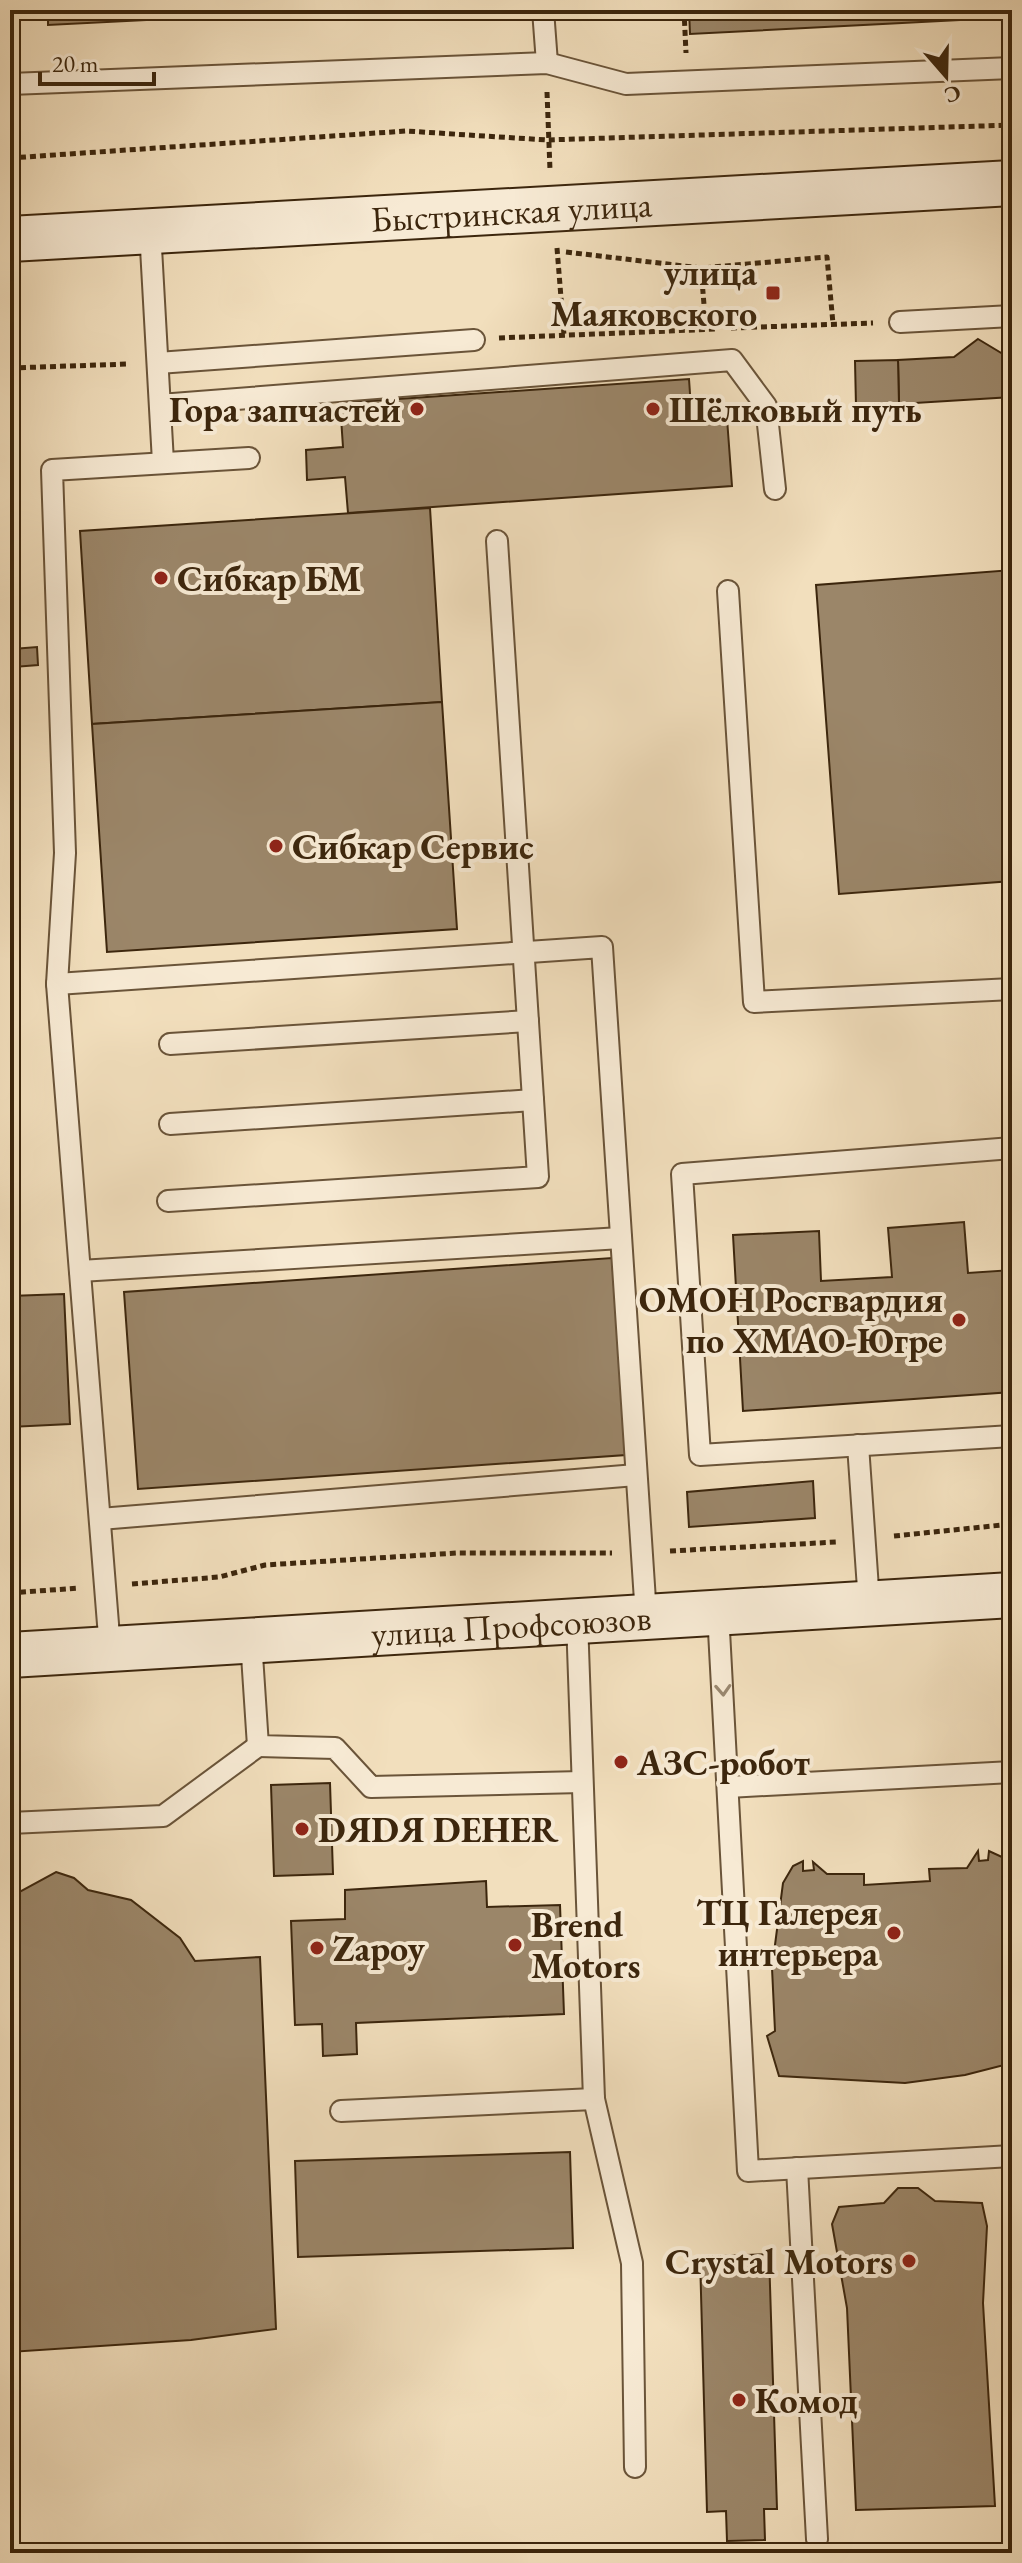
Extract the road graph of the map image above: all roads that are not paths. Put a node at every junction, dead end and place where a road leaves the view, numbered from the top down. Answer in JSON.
{"nodes":[{"id":1,"x":543,"y":10,"type":"edge"},
{"id":2,"x":547,"y":63,"type":"junction"},
{"id":3,"x":1012,"y":68,"type":"edge"},
{"id":4,"x":10,"y":84,"type":"edge"},
{"id":5,"x":1012,"y":183,"type":"edge"},
{"id":6,"x":150,"y":230,"type":"junction"},
{"id":7,"x":10,"y":239,"type":"edge"},
{"id":8,"x":1012,"y":316,"type":"edge"},
{"id":9,"x":900,"y":322,"type":"road end"},
{"id":10,"x":474,"y":340,"type":"road end"},
{"id":11,"x":158,"y":363,"type":"junction"},
{"id":12,"x":160,"y":405,"type":"junction"},
{"id":13,"x":249,"y":458,"type":"dead end"},
{"id":14,"x":163,"y":462,"type":"junction"},
{"id":15,"x":775,"y":489,"type":"dead end"},
{"id":16,"x":497,"y":541,"type":"dead end"},
{"id":17,"x":728,"y":591,"type":"dead end"},
{"id":18,"x":523,"y":952,"type":"junction"},
{"id":19,"x":57,"y":984,"type":"junction"},
{"id":20,"x":1012,"y":989,"type":"edge"},
{"id":21,"x":528,"y":1021,"type":"junction"},
{"id":22,"x":170,"y":1044,"type":"dead end"},
{"id":23,"x":533,"y":1100,"type":"junction"},
{"id":24,"x":170,"y":1124,"type":"dead end"},
{"id":25,"x":1012,"y":1148,"type":"edge"},
{"id":26,"x":168,"y":1201,"type":"dead end"},
{"id":27,"x":621,"y":1238,"type":"junction"},
{"id":28,"x":80,"y":1271,"type":"junction"},
{"id":29,"x":1012,"y":1436,"type":"edge"},
{"id":30,"x":858,"y":1445,"type":"junction"},
{"id":31,"x":636,"y":1475,"type":"junction"},
{"id":32,"x":100,"y":1519,"type":"junction"},
{"id":33,"x":1012,"y":1595,"type":"edge"},
{"id":34,"x":869,"y":1603,"type":"junction"},
{"id":35,"x":718,"y":1612,"type":"junction"},
{"id":36,"x":646,"y":1616,"type":"junction"},
{"id":37,"x":577,"y":1620,"type":"junction"},
{"id":38,"x":251,"y":1640,"type":"junction"},
{"id":39,"x":110,"y":1649,"type":"junction"},
{"id":40,"x":10,"y":1655,"type":"edge"},
{"id":41,"x":258,"y":1746,"type":"junction"},
{"id":42,"x":1012,"y":1772,"type":"edge"},
{"id":43,"x":582,"y":1782,"type":"junction"},
{"id":44,"x":728,"y":1787,"type":"junction"},
{"id":45,"x":10,"y":1823,"type":"edge"},
{"id":46,"x":594,"y":2099,"type":"junction"},
{"id":47,"x":341,"y":2111,"type":"dead end"},
{"id":48,"x":1012,"y":2156,"type":"edge"},
{"id":49,"x":797,"y":2168,"type":"junction"},
{"id":50,"x":635,"y":2467,"type":"dead end"},
{"id":51,"x":817,"y":2539,"type":"dead end"}],
"edges":[{"from":1,"to":2,"type":"lane"},
{"from":2,"to":3,"type":"lane"},
{"from":2,"to":4,"type":"lane"},
{"from":5,"to":6,"type":"main road","name":"Быстринская улица"},
{"from":6,"to":7,"type":"main road","name":"Быстринская улица"},
{"from":6,"to":11,"type":"lane"},
{"from":8,"to":9,"type":"lane"},
{"from":10,"to":11,"type":"lane"},
{"from":11,"to":12,"type":"lane"},
{"from":12,"to":14,"type":"lane"},
{"from":12,"to":15,"type":"lane"},
{"from":13,"to":14,"type":"lane"},
{"from":14,"to":19,"type":"lane"},
{"from":16,"to":18,"type":"lane"},
{"from":17,"to":20,"type":"lane"},
{"from":18,"to":19,"type":"lane"},
{"from":18,"to":21,"type":"lane"},
{"from":18,"to":27,"type":"lane"},
{"from":19,"to":28,"type":"lane"},
{"from":21,"to":22,"type":"lane"},
{"from":21,"to":23,"type":"lane"},
{"from":23,"to":24,"type":"lane"},
{"from":23,"to":26,"type":"lane"},
{"from":25,"to":30,"type":"lane"},
{"from":27,"to":28,"type":"lane"},
{"from":27,"to":31,"type":"lane"},
{"from":28,"to":32,"type":"lane"},
{"from":29,"to":30,"type":"lane"},
{"from":30,"to":34,"type":"lane"},
{"from":31,"to":32,"type":"lane"},
{"from":31,"to":36,"type":"lane"},
{"from":32,"to":39,"type":"lane"},
{"from":33,"to":34,"type":"main road","name":"улица Профсоюзов"},
{"from":34,"to":35,"type":"main road","name":"улица Профсоюзов"},
{"from":35,"to":36,"type":"main road","name":"улица Профсоюзов"},
{"from":35,"to":44,"type":"lane","one_way":true},
{"from":36,"to":37,"type":"main road","name":"улица Профсоюзов"},
{"from":37,"to":38,"type":"main road","name":"улица Профсоюзов"},
{"from":37,"to":43,"type":"lane"},
{"from":38,"to":39,"type":"main road","name":"улица Профсоюзов"},
{"from":38,"to":41,"type":"lane"},
{"from":39,"to":40,"type":"main road","name":"улица Профсоюзов"},
{"from":41,"to":43,"type":"lane"},
{"from":41,"to":45,"type":"lane"},
{"from":42,"to":44,"type":"lane"},
{"from":43,"to":46,"type":"lane"},
{"from":44,"to":49,"type":"lane"},
{"from":46,"to":47,"type":"lane"},
{"from":46,"to":50,"type":"lane"},
{"from":48,"to":49,"type":"lane"},
{"from":49,"to":51,"type":"lane"}]}
